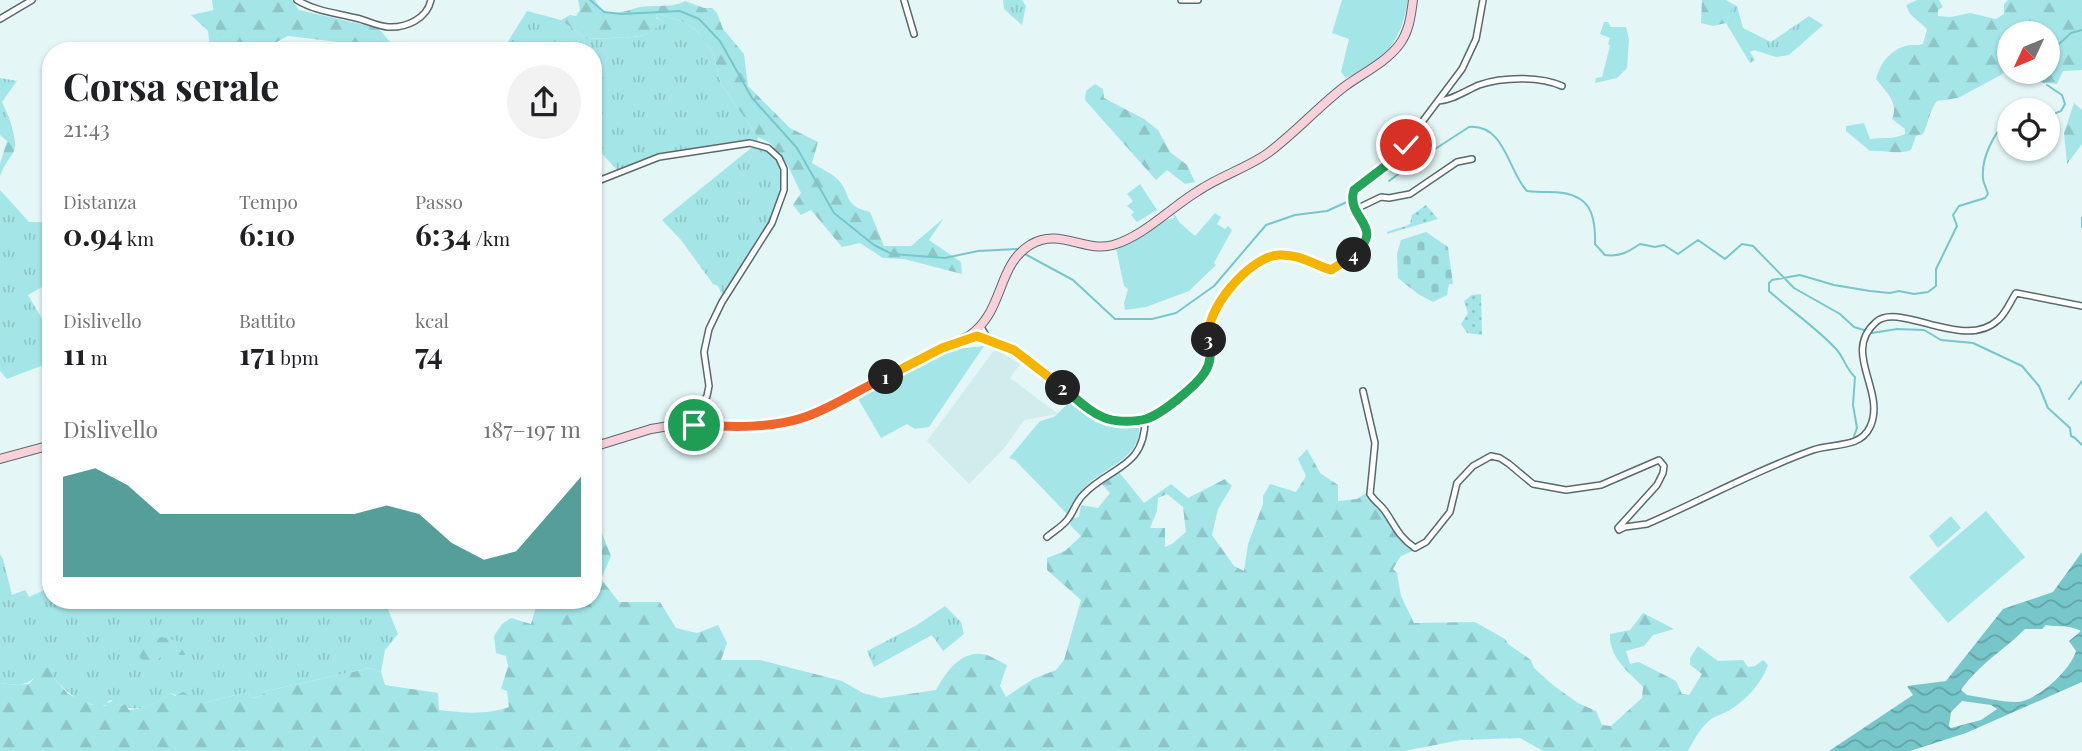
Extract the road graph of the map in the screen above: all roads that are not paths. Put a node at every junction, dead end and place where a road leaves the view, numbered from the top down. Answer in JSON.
{"nodes":[{"id":1,"x":32,"y":0,"type":"edge"},
{"id":2,"x":298,"y":0,"type":"edge"},
{"id":3,"x":431,"y":0,"type":"edge"},
{"id":4,"x":904,"y":0,"type":"edge"},
{"id":5,"x":1181,"y":0,"type":"edge"},
{"id":6,"x":1198,"y":0,"type":"edge"},
{"id":7,"x":1413,"y":0,"type":"edge"},
{"id":8,"x":1483,"y":0,"type":"edge"},
{"id":9,"x":0,"y":19,"type":"edge"},
{"id":10,"x":914,"y":34,"type":"dead end"},
{"id":11,"x":1562,"y":86,"type":"dead end"},
{"id":12,"x":1438,"y":101,"type":"junction"},
{"id":13,"x":1472,"y":159,"type":"dead end"},
{"id":14,"x":602,"y":180,"type":"edge"},
{"id":15,"x":1355,"y":206,"type":"junction"},
{"id":16,"x":2082,"y":306,"type":"edge"},
{"id":17,"x":981,"y":327,"type":"junction"},
{"id":18,"x":954,"y":342,"type":"junction"},
{"id":19,"x":990,"y":342,"type":"junction"},
{"id":20,"x":1363,"y":391,"type":"dead end"},
{"id":21,"x":701,"y":405,"type":"junction"},
{"id":22,"x":1145,"y":419,"type":"junction"},
{"id":23,"x":684,"y":425,"type":"junction"},
{"id":24,"x":694,"y":425,"type":"junction"},
{"id":25,"x":602,"y":444,"type":"edge"},
{"id":26,"x":42,"y":447,"type":"edge"},
{"id":27,"x":0,"y":459,"type":"edge"},
{"id":28,"x":1048,"y":537,"type":"dead end"}],
"edges":[{"from":1,"to":9,"type":"street"},
{"from":2,"to":3,"type":"street"},
{"from":4,"to":10,"type":"street"},
{"from":5,"to":6,"type":"street"},
{"from":7,"to":17,"type":"street"},
{"from":8,"to":12,"type":"street"},
{"from":11,"to":12,"type":"street"},
{"from":12,"to":15,"type":"street"},
{"from":13,"to":15,"type":"street"},
{"from":14,"to":21,"type":"street"},
{"from":15,"to":22,"type":"street"},
{"from":16,"to":20,"type":"street"},
{"from":17,"to":18,"type":"street"},
{"from":17,"to":19,"type":"street"},
{"from":18,"to":19,"type":"street"},
{"from":18,"to":24,"type":"street"},
{"from":19,"to":22,"type":"street"},
{"from":21,"to":23,"type":"street"},
{"from":21,"to":24,"type":"street"},
{"from":22,"to":28,"type":"street"},
{"from":23,"to":24,"type":"street"},
{"from":23,"to":25,"type":"street"},
{"from":26,"to":27,"type":"street"}]}
